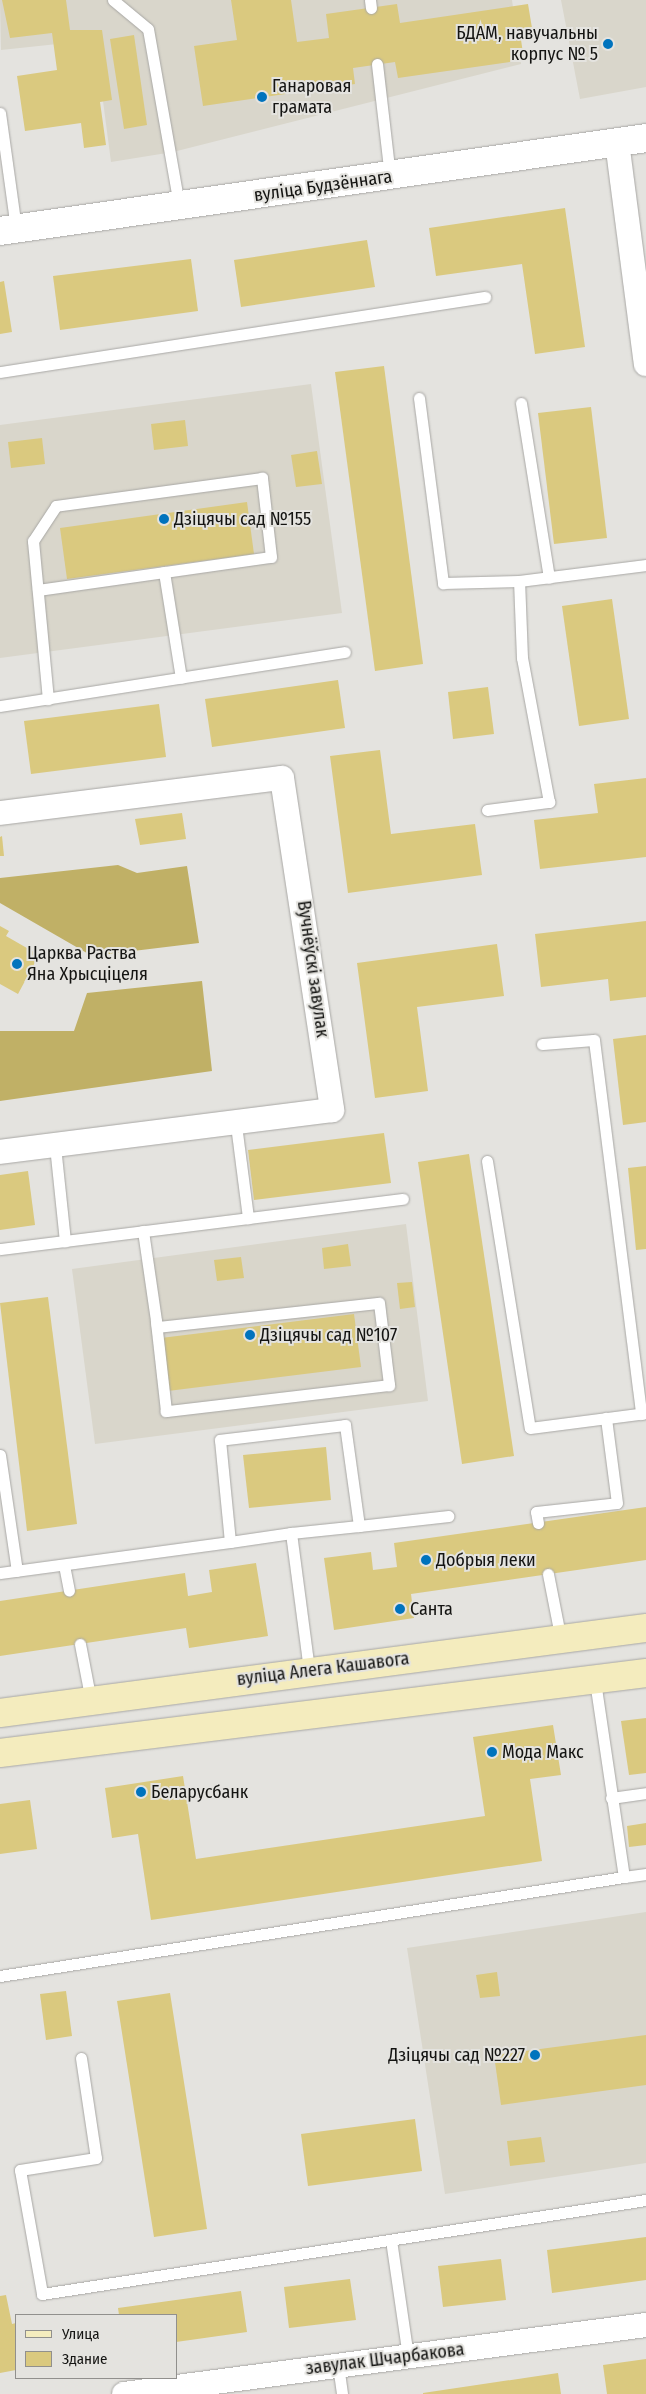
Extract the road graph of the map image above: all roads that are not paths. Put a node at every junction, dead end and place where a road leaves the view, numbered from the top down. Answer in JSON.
{"nodes":[{"id":1,"x":113,"y":0,"type":"edge"},
{"id":2,"x":377,"y":64,"type":"dead end"},
{"id":3,"x":0,"y":113,"type":"edge"},
{"id":4,"x":646,"y":138,"type":"edge"},
{"id":5,"x":617,"y":142,"type":"junction"},
{"id":6,"x":391,"y":177,"type":"junction"},
{"id":7,"x":180,"y":205,"type":"junction"},
{"id":8,"x":8,"y":230,"type":"edge"},
{"id":9,"x":485,"y":297,"type":"dead end"},
{"id":10,"x":644,"y":339,"type":"edge"},
{"id":11,"x":646,"y":364,"type":"edge"},
{"id":12,"x":0,"y":372,"type":"edge"},
{"id":13,"x":418,"y":398,"type":"dead end"},
{"id":14,"x":521,"y":403,"type":"dead end"},
{"id":15,"x":646,"y":565,"type":"edge"},
{"id":16,"x":164,"y":572,"type":"junction"},
{"id":17,"x":549,"y":578,"type":"junction"},
{"id":18,"x":519,"y":581,"type":"junction"},
{"id":19,"x":38,"y":590,"type":"junction"},
{"id":20,"x":346,"y":652,"type":"dead end"},
{"id":21,"x":181,"y":678,"type":"junction"},
{"id":22,"x":48,"y":699,"type":"junction"},
{"id":23,"x":0,"y":706,"type":"edge"},
{"id":24,"x":487,"y":810,"type":"dead end"},
{"id":25,"x":0,"y":813,"type":"edge"},
{"id":26,"x":542,"y":1044,"type":"dead end"},
{"id":27,"x":236,"y":1125,"type":"junction"},
{"id":28,"x":55,"y":1146,"type":"junction"},
{"id":29,"x":0,"y":1152,"type":"edge"},
{"id":30,"x":487,"y":1161,"type":"dead end"},
{"id":31,"x":403,"y":1199,"type":"dead end"},
{"id":32,"x":248,"y":1218,"type":"junction"},
{"id":33,"x":143,"y":1231,"type":"junction"},
{"id":34,"x":65,"y":1241,"type":"junction"},
{"id":35,"x":0,"y":1249,"type":"edge"},
{"id":36,"x":156,"y":1322,"type":"junction"},
{"id":37,"x":643,"y":1414,"type":"edge"},
{"id":38,"x":606,"y":1418,"type":"junction"},
{"id":39,"x":0,"y":1455,"type":"edge"},
{"id":40,"x":448,"y":1516,"type":"dead end"},
{"id":41,"x":538,"y":1523,"type":"dead end"},
{"id":42,"x":359,"y":1526,"type":"junction"},
{"id":43,"x":292,"y":1533,"type":"junction"},
{"id":44,"x":230,"y":1542,"type":"junction"},
{"id":45,"x":64,"y":1565,"type":"junction"},
{"id":46,"x":17,"y":1571,"type":"junction"},
{"id":47,"x":0,"y":1573,"type":"edge"},
{"id":48,"x":548,"y":1574,"type":"dead end"},
{"id":49,"x":70,"y":1591,"type":"dead end"},
{"id":50,"x":646,"y":1628,"type":"edge"},
{"id":51,"x":562,"y":1640,"type":"junction"},
{"id":52,"x":80,"y":1644,"type":"dead end"},
{"id":53,"x":309,"y":1670,"type":"junction"},
{"id":54,"x":646,"y":1673,"type":"edge"},
{"id":55,"x":594,"y":1681,"type":"junction"},
{"id":56,"x":91,"y":1700,"type":"junction"},
{"id":57,"x":0,"y":1713,"type":"edge"},
{"id":58,"x":0,"y":1753,"type":"edge"},
{"id":59,"x":646,"y":1793,"type":"edge"},
{"id":60,"x":611,"y":1798,"type":"junction"},
{"id":61,"x":646,"y":1874,"type":"edge"},
{"id":62,"x":624,"y":1877,"type":"junction"},
{"id":63,"x":0,"y":1976,"type":"edge"},
{"id":64,"x":81,"y":2058,"type":"dead end"},
{"id":65,"x":646,"y":2200,"type":"edge"},
{"id":66,"x":391,"y":2240,"type":"junction"},
{"id":67,"x":646,"y":2325,"type":"edge"},
{"id":68,"x":408,"y":2356,"type":"junction"},
{"id":69,"x":338,"y":2366,"type":"junction"},
{"id":70,"x":169,"y":2391,"type":"edge"},
{"id":71,"x":124,"y":2394,"type":"edge"},
{"id":72,"x":342,"y":2394,"type":"edge"}],
"edges":[{"from":1,"to":7,"type":"lane"},
{"from":2,"to":6,"type":"lane"},
{"from":3,"to":8,"type":"lane"},
{"from":4,"to":5,"type":"street","name":"вуліца Будзённага"},
{"from":5,"to":6,"type":"street","name":"вуліца Будзённага"},
{"from":5,"to":10,"type":"street"},
{"from":6,"to":7,"type":"street","name":"вуліца Будзённага"},
{"from":7,"to":8,"type":"street","name":"вуліца Будзённага"},
{"from":9,"to":12,"type":"lane"},
{"from":10,"to":11,"type":"street"},
{"from":13,"to":18,"type":"lane"},
{"from":14,"to":17,"type":"lane"},
{"from":15,"to":17,"type":"lane"},
{"from":16,"to":19,"type":"lane"},
{"from":16,"to":19,"type":"lane"},
{"from":16,"to":21,"type":"lane"},
{"from":17,"to":18,"type":"lane"},
{"from":18,"to":24,"type":"lane"},
{"from":19,"to":22,"type":"lane"},
{"from":20,"to":21,"type":"lane"},
{"from":21,"to":22,"type":"lane"},
{"from":22,"to":23,"type":"lane"},
{"from":25,"to":27,"type":"street","name":"Вучнёўскі завулак"},
{"from":26,"to":37,"type":"lane"},
{"from":27,"to":28,"type":"street","name":"Вучнёўскі завулак"},
{"from":27,"to":32,"type":"lane"},
{"from":28,"to":29,"type":"street","name":"Вучнёўскі завулак"},
{"from":28,"to":34,"type":"lane"},
{"from":30,"to":38,"type":"lane"},
{"from":31,"to":32,"type":"lane"},
{"from":32,"to":33,"type":"lane"},
{"from":33,"to":34,"type":"lane"},
{"from":33,"to":36,"type":"lane"},
{"from":34,"to":35,"type":"lane"},
{"from":36,"to":36,"type":"lane"},
{"from":37,"to":38,"type":"lane"},
{"from":38,"to":41,"type":"lane"},
{"from":39,"to":46,"type":"lane"},
{"from":40,"to":42,"type":"lane"},
{"from":42,"to":43,"type":"lane"},
{"from":42,"to":44,"type":"lane"},
{"from":43,"to":44,"type":"lane"},
{"from":43,"to":53,"type":"lane"},
{"from":44,"to":45,"type":"lane"},
{"from":45,"to":46,"type":"lane"},
{"from":45,"to":49,"type":"lane"},
{"from":46,"to":47,"type":"lane"},
{"from":48,"to":51,"type":"lane"},
{"from":50,"to":51,"type":"main road","name":"вуліца Алега Кашавога"},
{"from":51,"to":53,"type":"main road","name":"вуліца Алега Кашавога"},
{"from":52,"to":56,"type":"lane"},
{"from":53,"to":56,"type":"main road","name":"вуліца Алега Кашавога"},
{"from":54,"to":55,"type":"main road"},
{"from":55,"to":58,"type":"main road"},
{"from":55,"to":60,"type":"lane"},
{"from":56,"to":57,"type":"main road","name":"вуліца Алега Кашавога"},
{"from":59,"to":60,"type":"lane"},
{"from":60,"to":62,"type":"lane"},
{"from":61,"to":62,"type":"lane"},
{"from":62,"to":63,"type":"lane"},
{"from":64,"to":66,"type":"lane"},
{"from":65,"to":66,"type":"lane"},
{"from":66,"to":68,"type":"lane"},
{"from":67,"to":68,"type":"street","name":"завулак Шчарбакова"},
{"from":68,"to":69,"type":"street","name":"завулак Шчарбакова"},
{"from":69,"to":70,"type":"street","name":"завулак Шчарбакова"},
{"from":69,"to":72,"type":"lane"},
{"from":70,"to":71,"type":"street","name":"завулак Шчарбакова"}]}
